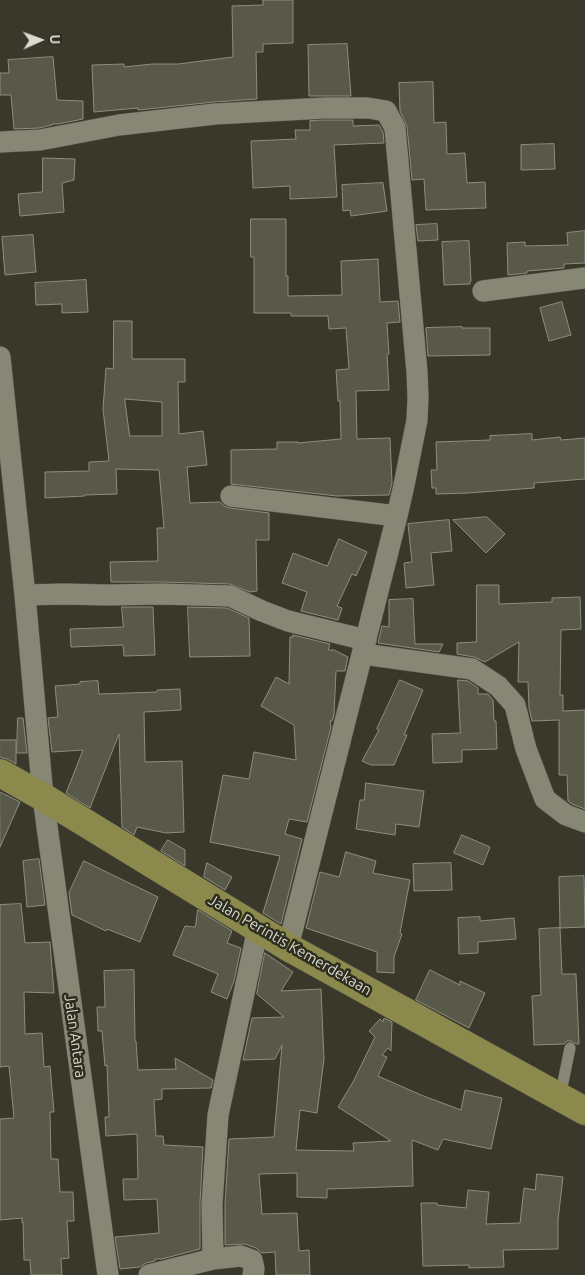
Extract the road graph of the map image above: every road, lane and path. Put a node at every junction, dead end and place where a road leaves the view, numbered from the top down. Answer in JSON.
{"nodes":[{"id":1,"x":0,"y":142,"type":"edge"},
{"id":2,"x":585,"y":278,"type":"edge"},
{"id":3,"x":483,"y":291,"type":"dead end"},
{"id":4,"x":0,"y":364,"type":"edge"},
{"id":5,"x":231,"y":496,"type":"dead end"},
{"id":6,"x":397,"y":516,"type":"junction"},
{"id":7,"x":25,"y":595,"type":"junction"},
{"id":8,"x":365,"y":647,"type":"junction"},
{"id":9,"x":0,"y":773,"type":"edge"},
{"id":10,"x":43,"y":797,"type":"junction"},
{"id":11,"x":585,"y":822,"type":"edge"},
{"id":12,"x":258,"y":928,"type":"junction"},
{"id":13,"x":288,"y":947,"type":"junction"},
{"id":14,"x":570,"y":1048,"type":"dead end"},
{"id":15,"x":560,"y":1097,"type":"junction"},
{"id":16,"x":585,"y":1110,"type":"edge"},
{"id":17,"x":213,"y":1259,"type":"junction"},
{"id":18,"x":108,"y":1275,"type":"edge"},
{"id":19,"x":149,"y":1275,"type":"edge"},
{"id":20,"x":253,"y":1275,"type":"edge"}],
"edges":[{"from":1,"to":6,"type":"street"},
{"from":2,"to":3,"type":"street"},
{"from":4,"to":7,"type":"street","name":"Jalan Antara"},
{"from":5,"to":6,"type":"street"},
{"from":6,"to":8,"type":"street"},
{"from":7,"to":8,"type":"street"},
{"from":7,"to":10,"type":"street","name":"Jalan Antara"},
{"from":8,"to":11,"type":"street"},
{"from":8,"to":13,"type":"street"},
{"from":9,"to":10,"type":"main road","name":"Jalan Perintis Kemerdekaan"},
{"from":10,"to":12,"type":"main road","name":"Jalan Perintis Kemerdekaan"},
{"from":10,"to":18,"type":"street","name":"Jalan Antara"},
{"from":12,"to":13,"type":"main road","name":"Jalan Perintis Kemerdekaan"},
{"from":12,"to":17,"type":"street"},
{"from":13,"to":15,"type":"main road","name":"Jalan Perintis Kemerdekaan"},
{"from":14,"to":15,"type":"lane"},
{"from":15,"to":16,"type":"main road","name":"Jalan Perintis Kemerdekaan"},
{"from":17,"to":19,"type":"street"},
{"from":17,"to":20,"type":"street"}]}
